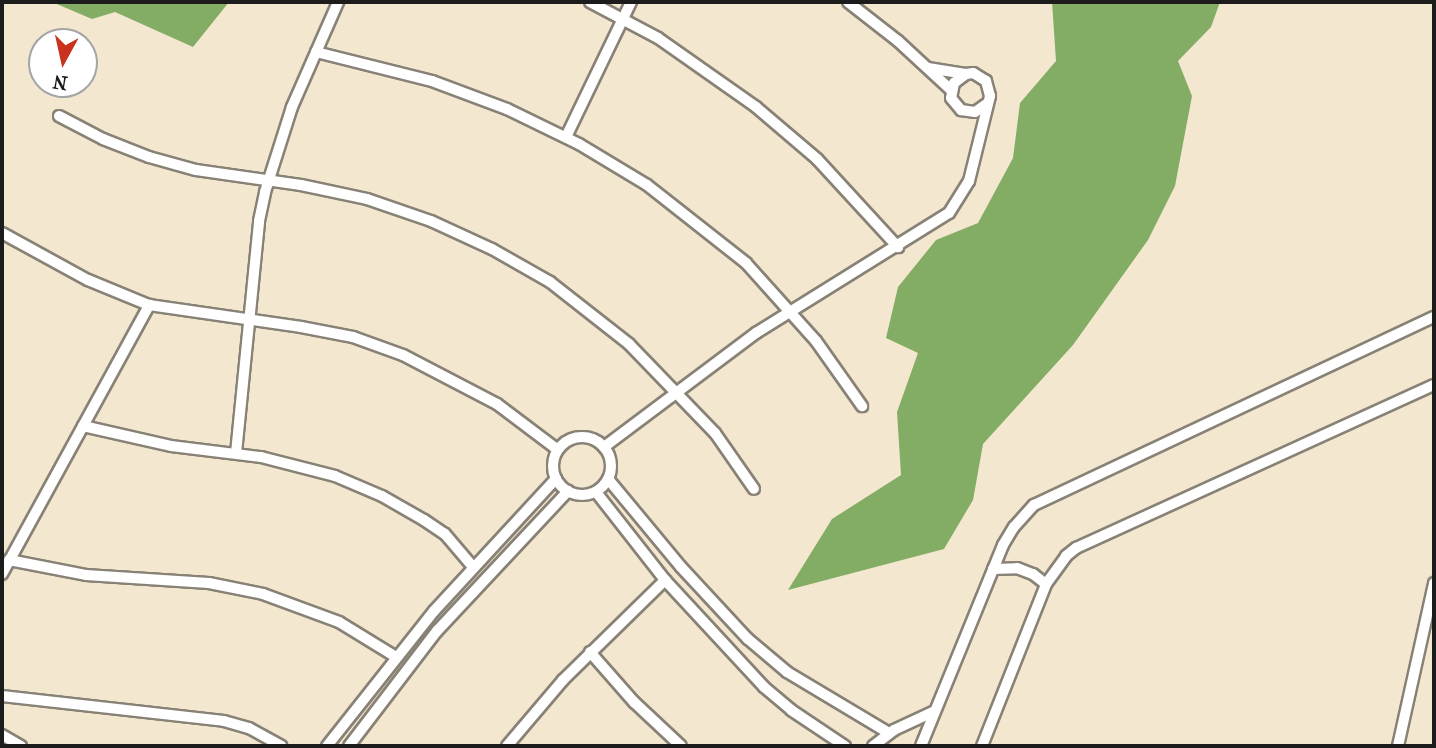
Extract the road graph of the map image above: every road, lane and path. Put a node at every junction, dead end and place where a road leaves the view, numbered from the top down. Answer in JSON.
{"nodes":[{"id":1,"x":338,"y":2,"type":"edge"},
{"id":2,"x":590,"y":2,"type":"edge"},
{"id":3,"x":631,"y":2,"type":"edge"},
{"id":4,"x":848,"y":2,"type":"edge"},
{"id":5,"x":623,"y":19,"type":"junction"},
{"id":6,"x":316,"y":52,"type":"junction"},
{"id":7,"x":928,"y":68,"type":"junction"},
{"id":8,"x":965,"y":74,"type":"junction"},
{"id":9,"x":951,"y":90,"type":"junction"},
{"id":10,"x":988,"y":103,"type":"junction"},
{"id":11,"x":968,"y":112,"type":"junction"},
{"id":12,"x":59,"y":116,"type":"dead end"},
{"id":13,"x":566,"y":137,"type":"junction"},
{"id":14,"x":976,"y":145,"type":"junction"},
{"id":15,"x":268,"y":180,"type":"junction"},
{"id":16,"x":2,"y":233,"type":"edge"},
{"id":17,"x":898,"y":247,"type":"junction"},
{"id":18,"x":149,"y":305,"type":"junction"},
{"id":19,"x":790,"y":311,"type":"junction"},
{"id":20,"x":1434,"y":317,"type":"edge"},
{"id":21,"x":249,"y":318,"type":"junction"},
{"id":22,"x":1434,"y":385,"type":"edge"},
{"id":23,"x":676,"y":391,"type":"junction"},
{"id":24,"x":862,"y":406,"type":"dead end"},
{"id":25,"x":83,"y":426,"type":"junction"},
{"id":26,"x":604,"y":447,"type":"junction"},
{"id":27,"x":558,"y":450,"type":"junction"},
{"id":28,"x":236,"y":453,"type":"junction"},
{"id":29,"x":556,"y":479,"type":"junction"},
{"id":30,"x":608,"y":479,"type":"junction"},
{"id":31,"x":754,"y":489,"type":"dead end"},
{"id":32,"x":568,"y":491,"type":"junction"},
{"id":33,"x":596,"y":492,"type":"junction"},
{"id":34,"x":9,"y":560,"type":"junction"},
{"id":35,"x":473,"y":567,"type":"junction"},
{"id":36,"x":993,"y":569,"type":"junction"},
{"id":37,"x":2,"y":574,"type":"edge"},
{"id":38,"x":666,"y":580,"type":"junction"},
{"id":39,"x":1434,"y":583,"type":"edge"},
{"id":40,"x":1046,"y":584,"type":"junction"},
{"id":41,"x":590,"y":652,"type":"junction"},
{"id":42,"x":396,"y":657,"type":"junction"},
{"id":43,"x":2,"y":696,"type":"edge"},
{"id":44,"x":935,"y":711,"type":"junction"},
{"id":45,"x":889,"y":733,"type":"junction"},
{"id":46,"x":2,"y":736,"type":"edge"},
{"id":47,"x":21,"y":746,"type":"edge"},
{"id":48,"x":281,"y":746,"type":"edge"},
{"id":49,"x":327,"y":746,"type":"edge"},
{"id":50,"x":349,"y":746,"type":"edge"},
{"id":51,"x":507,"y":746,"type":"edge"},
{"id":52,"x":681,"y":746,"type":"edge"},
{"id":53,"x":845,"y":746,"type":"edge"},
{"id":54,"x":873,"y":746,"type":"edge"},
{"id":55,"x":921,"y":746,"type":"edge"},
{"id":56,"x":982,"y":746,"type":"edge"},
{"id":57,"x":1398,"y":746,"type":"edge"}],
"edges":[{"from":1,"to":6,"type":"street"},
{"from":2,"to":5,"type":"street"},
{"from":3,"to":5,"type":"street"},
{"from":4,"to":7,"type":"street"},
{"from":5,"to":13,"type":"street"},
{"from":5,"to":17,"type":"street"},
{"from":6,"to":13,"type":"street"},
{"from":6,"to":15,"type":"street"},
{"from":7,"to":8,"type":"street"},
{"from":7,"to":9,"type":"street"},
{"from":8,"to":9,"type":"street"},
{"from":8,"to":10,"type":"street"},
{"from":9,"to":11,"type":"street"},
{"from":10,"to":11,"type":"street"},
{"from":10,"to":14,"type":"street"},
{"from":11,"to":14,"type":"street"},
{"from":12,"to":15,"type":"street"},
{"from":13,"to":19,"type":"street"},
{"from":14,"to":17,"type":"street"},
{"from":15,"to":21,"type":"street"},
{"from":15,"to":23,"type":"street"},
{"from":16,"to":18,"type":"street"},
{"from":17,"to":19,"type":"street"},
{"from":18,"to":21,"type":"street"},
{"from":18,"to":25,"type":"street"},
{"from":19,"to":23,"type":"street"},
{"from":19,"to":24,"type":"street"},
{"from":20,"to":36,"type":"street"},
{"from":21,"to":27,"type":"street"},
{"from":21,"to":28,"type":"street"},
{"from":22,"to":40,"type":"street"},
{"from":23,"to":26,"type":"street"},
{"from":23,"to":31,"type":"street"},
{"from":25,"to":28,"type":"street"},
{"from":25,"to":34,"type":"street"},
{"from":26,"to":27,"type":"street"},
{"from":26,"to":30,"type":"street"},
{"from":27,"to":29,"type":"street"},
{"from":28,"to":35,"type":"street"},
{"from":29,"to":32,"type":"street"},
{"from":29,"to":35,"type":"street"},
{"from":30,"to":33,"type":"street"},
{"from":30,"to":45,"type":"street"},
{"from":32,"to":33,"type":"street"},
{"from":32,"to":50,"type":"street"},
{"from":33,"to":38,"type":"street"},
{"from":34,"to":37,"type":"street"},
{"from":34,"to":42,"type":"street"},
{"from":35,"to":42,"type":"street"},
{"from":36,"to":40,"type":"street"},
{"from":36,"to":44,"type":"street"},
{"from":38,"to":41,"type":"street"},
{"from":38,"to":53,"type":"street"},
{"from":39,"to":57,"type":"street"},
{"from":40,"to":56,"type":"street"},
{"from":41,"to":51,"type":"street"},
{"from":41,"to":52,"type":"street"},
{"from":42,"to":49,"type":"street"},
{"from":43,"to":48,"type":"street"},
{"from":44,"to":45,"type":"street"},
{"from":44,"to":55,"type":"street"},
{"from":45,"to":54,"type":"street"},
{"from":46,"to":47,"type":"street"}]}
